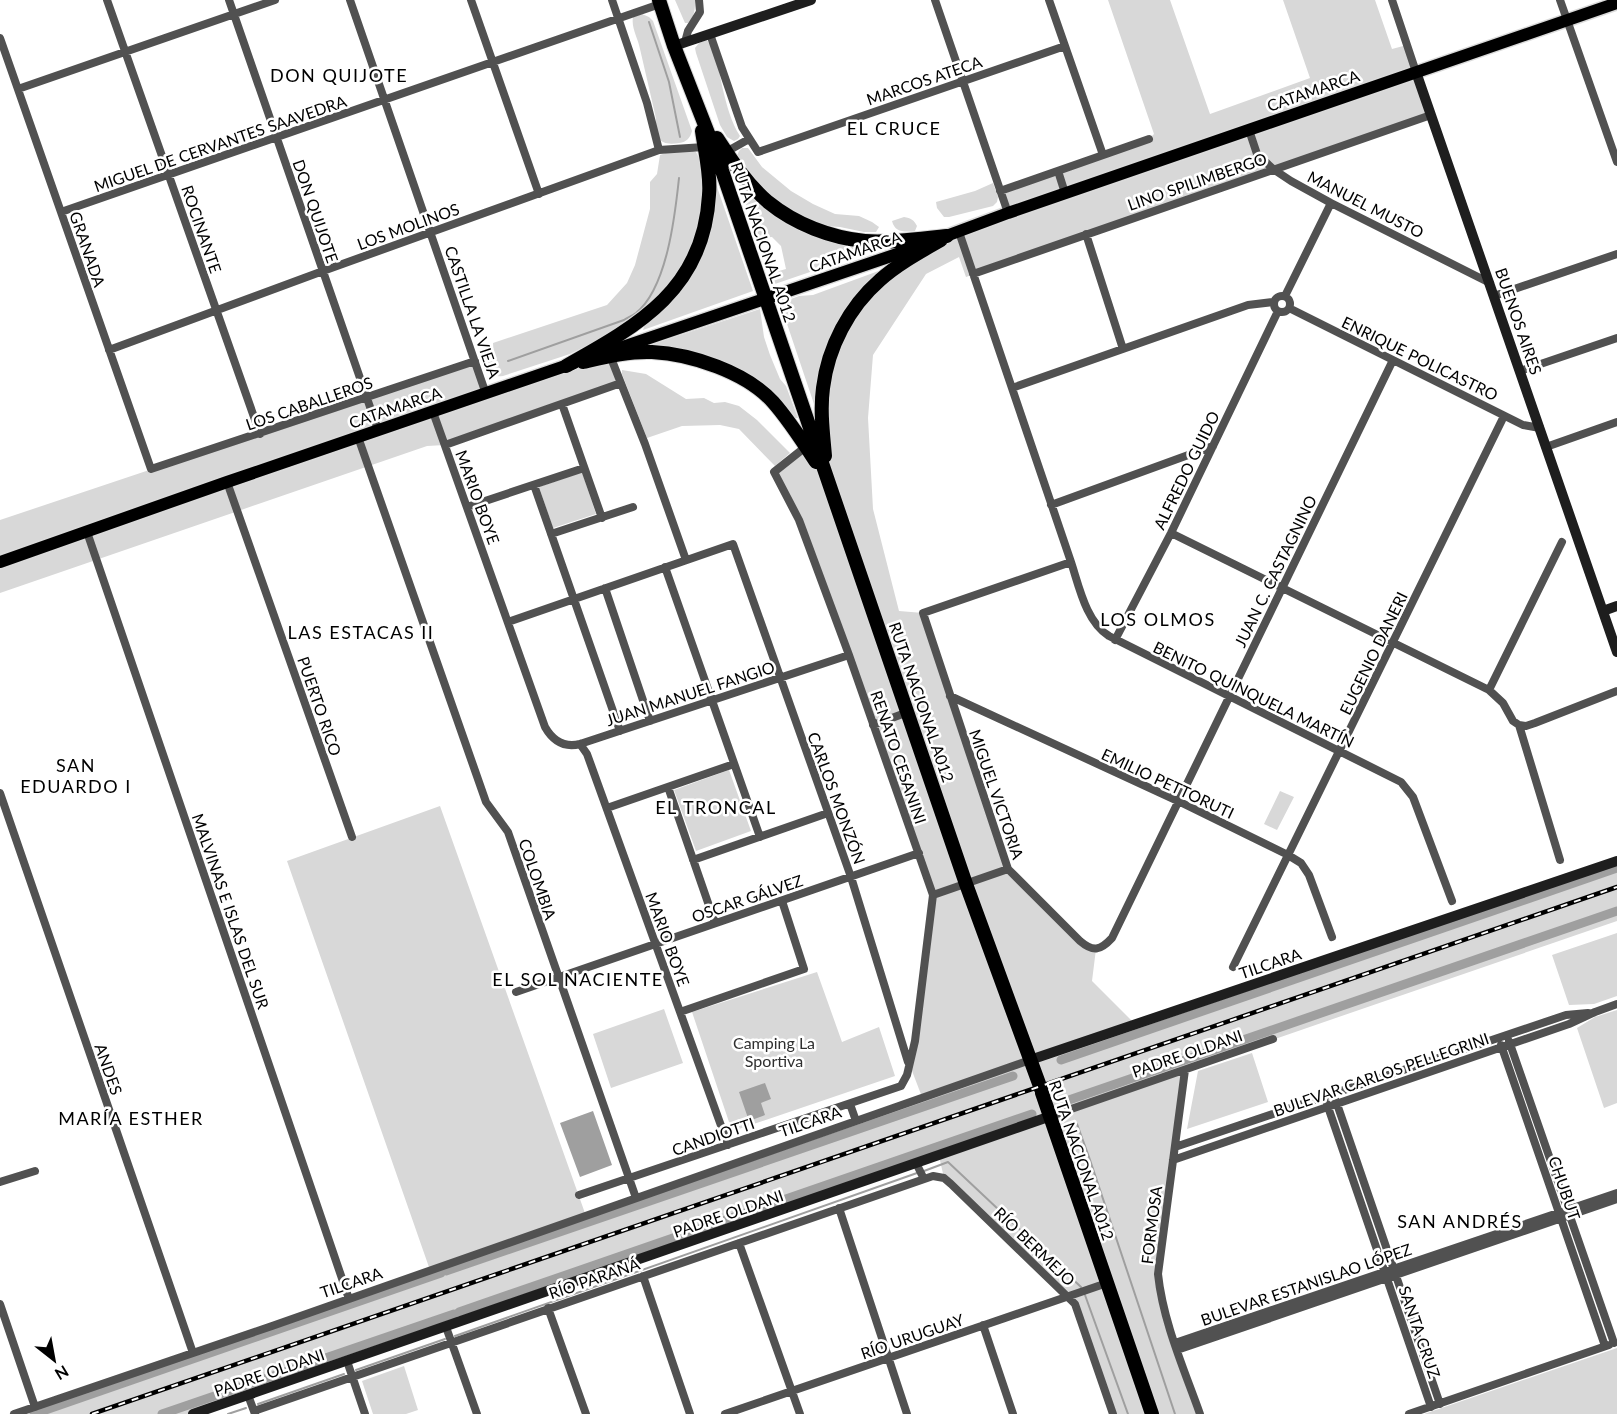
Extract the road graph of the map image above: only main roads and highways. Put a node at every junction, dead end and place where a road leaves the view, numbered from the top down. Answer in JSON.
{"nodes":[{"id":1,"x":811,"y":0,"type":"edge"},
{"id":2,"x":660,"y":2,"type":"edge"},
{"id":3,"x":1617,"y":3,"type":"edge"},
{"id":4,"x":680,"y":44,"type":"junction"},
{"id":5,"x":1416,"y":72,"type":"junction"},
{"id":6,"x":715,"y":146,"type":"junction"},
{"id":7,"x":953,"y":234,"type":"junction"},
{"id":8,"x":766,"y":299,"type":"junction"},
{"id":9,"x":610,"y":353,"type":"junction"},
{"id":10,"x":566,"y":366,"type":"junction"},
{"id":11,"x":814,"y":440,"type":"junction"},
{"id":12,"x":828,"y":482,"type":"junction"},
{"id":13,"x":0,"y":562,"type":"edge"},
{"id":14,"x":1617,"y":606,"type":"edge"},
{"id":15,"x":1603,"y":611,"type":"junction"},
{"id":16,"x":1617,"y":652,"type":"edge"},
{"id":17,"x":1617,"y":861,"type":"edge"},
{"id":18,"x":1030,"y":1060,"type":"junction"},
{"id":19,"x":1051,"y":1116,"type":"junction"},
{"id":20,"x":193,"y":1414,"type":"edge"},
{"id":21,"x":1152,"y":1414,"type":"edge"}],
"edges":[{"from":1,"to":4,"type":"main road"},
{"from":2,"to":4,"type":"highway","name":"RUTA NACIONAL A012"},
{"from":3,"to":5,"type":"main road","name":"CATAMARCA"},
{"from":4,"to":6,"type":"highway","name":"RUTA NACIONAL A012"},
{"from":5,"to":7,"type":"main road","name":"CATAMARCA"},
{"from":5,"to":15,"type":"main road","name":"BUENOS AIRES"},
{"from":6,"to":7,"type":"highway"},
{"from":6,"to":8,"type":"highway","name":"RUTA NACIONAL A012"},
{"from":6,"to":10,"type":"highway"},
{"from":7,"to":8,"type":"main road","name":"CATAMARCA"},
{"from":7,"to":11,"type":"highway"},
{"from":8,"to":9,"type":"main road","name":"CATAMARCA"},
{"from":8,"to":11,"type":"highway","name":"RUTA NACIONAL A012"},
{"from":9,"to":10,"type":"highway"},
{"from":9,"to":11,"type":"highway"},
{"from":10,"to":13,"type":"main road","name":"CATAMARCA"},
{"from":11,"to":12,"type":"highway"},
{"from":11,"to":12,"type":"highway"},
{"from":12,"to":18,"type":"highway","name":"RUTA NACIONAL A012"},
{"from":14,"to":15,"type":"main road"},
{"from":15,"to":16,"type":"main road","name":"BUENOS AIRES"},
{"from":17,"to":18,"type":"main road","name":"TILCARA"},
{"from":18,"to":19,"type":"highway","name":"RUTA NACIONAL A012"},
{"from":19,"to":20,"type":"main road","name":"PADRE OLDANI"},
{"from":19,"to":21,"type":"highway","name":"RUTA NACIONAL A012"}]}
